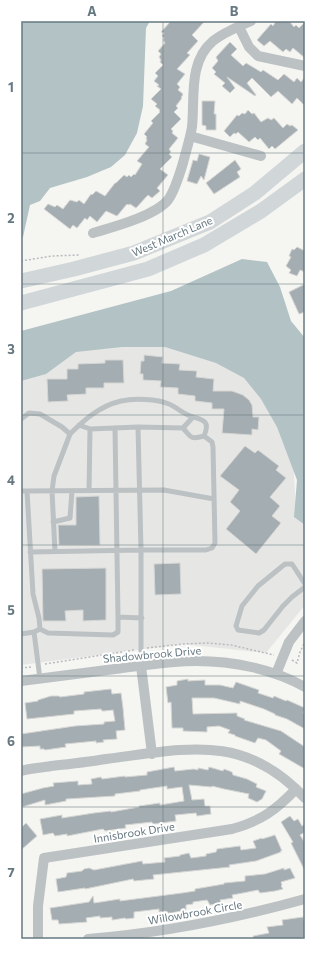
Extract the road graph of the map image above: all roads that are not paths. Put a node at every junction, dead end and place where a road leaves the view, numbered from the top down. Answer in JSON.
{"nodes":[{"id":1,"x":251,"y":21,"type":"edge"},
{"id":2,"x":239,"y":27,"type":"junction"},
{"id":3,"x":305,"y":66,"type":"edge"},
{"id":4,"x":190,"y":136,"type":"junction"},
{"id":5,"x":305,"y":152,"type":"edge"},
{"id":6,"x":261,"y":156,"type":"dead end"},
{"id":7,"x":305,"y":179,"type":"edge"},
{"id":8,"x":93,"y":233,"type":"dead end"},
{"id":9,"x":21,"y":281,"type":"edge"},
{"id":10,"x":21,"y":303,"type":"edge"},
{"id":11,"x":193,"y":417,"type":"junction"},
{"id":12,"x":21,"y":419,"type":"edge"},
{"id":13,"x":79,"y":425,"type":"junction"},
{"id":14,"x":138,"y":427,"type":"junction"},
{"id":15,"x":114,"y":428,"type":"junction"},
{"id":16,"x":183,"y":428,"type":"junction"},
{"id":17,"x":90,"y":429,"type":"junction"},
{"id":18,"x":70,"y":434,"type":"junction"},
{"id":19,"x":204,"y":436,"type":"junction"},
{"id":20,"x":139,"y":490,"type":"junction"},
{"id":21,"x":21,"y":491,"type":"edge"},
{"id":22,"x":27,"y":491,"type":"junction"},
{"id":23,"x":52,"y":491,"type":"junction"},
{"id":24,"x":72,"y":491,"type":"junction"},
{"id":25,"x":90,"y":491,"type":"junction"},
{"id":26,"x":116,"y":491,"type":"junction"},
{"id":27,"x":214,"y":499,"type":"junction"},
{"id":28,"x":53,"y":522,"type":"junction"},
{"id":29,"x":117,"y":550,"type":"junction"},
{"id":30,"x":141,"y":550,"type":"junction"},
{"id":31,"x":30,"y":552,"type":"junction"},
{"id":32,"x":55,"y":552,"type":"junction"},
{"id":33,"x":305,"y":584,"type":"edge"},
{"id":34,"x":305,"y":588,"type":"edge"},
{"id":35,"x":118,"y":617,"type":"junction"},
{"id":36,"x":142,"y":618,"type":"junction"},
{"id":37,"x":305,"y":621,"type":"edge"},
{"id":38,"x":40,"y":628,"type":"junction"},
{"id":39,"x":34,"y":632,"type":"junction"},
{"id":40,"x":21,"y":634,"type":"edge"},
{"id":41,"x":141,"y":666,"type":"junction"},
{"id":42,"x":276,"y":674,"type":"junction"},
{"id":43,"x":40,"y":679,"type":"junction"},
{"id":44,"x":21,"y":681,"type":"edge"},
{"id":45,"x":305,"y":687,"type":"edge"},
{"id":46,"x":152,"y":754,"type":"junction"},
{"id":47,"x":21,"y":771,"type":"edge"},
{"id":48,"x":296,"y":789,"type":"junction"},
{"id":49,"x":305,"y":798,"type":"edge"},
{"id":50,"x":305,"y":899,"type":"edge"},
{"id":51,"x":38,"y":939,"type":"edge"},
{"id":52,"x":88,"y":939,"type":"edge"}],
"edges":[{"from":1,"to":2,"type":"street"},
{"from":2,"to":3,"type":"street"},
{"from":2,"to":4,"type":"street"},
{"from":4,"to":6,"type":"street"},
{"from":4,"to":8,"type":"street"},
{"from":5,"to":9,"type":"main road","name":"West March Lane"},
{"from":7,"to":10,"type":"main road","name":"West March Lane"},
{"from":11,"to":13,"type":"lane"},
{"from":11,"to":16,"type":"lane"},
{"from":11,"to":19,"type":"lane"},
{"from":12,"to":18,"type":"lane"},
{"from":13,"to":17,"type":"lane"},
{"from":13,"to":18,"type":"lane"},
{"from":14,"to":15,"type":"lane"},
{"from":14,"to":16,"type":"lane"},
{"from":14,"to":20,"type":"lane"},
{"from":15,"to":17,"type":"lane"},
{"from":15,"to":26,"type":"lane"},
{"from":16,"to":19,"type":"lane"},
{"from":17,"to":25,"type":"lane"},
{"from":18,"to":23,"type":"lane"},
{"from":19,"to":27,"type":"lane"},
{"from":20,"to":26,"type":"lane"},
{"from":20,"to":27,"type":"lane"},
{"from":20,"to":30,"type":"lane"},
{"from":21,"to":22,"type":"lane"},
{"from":22,"to":23,"type":"lane"},
{"from":22,"to":31,"type":"lane"},
{"from":23,"to":24,"type":"lane"},
{"from":23,"to":28,"type":"lane"},
{"from":24,"to":25,"type":"lane"},
{"from":24,"to":28,"type":"lane"},
{"from":25,"to":26,"type":"lane"},
{"from":26,"to":29,"type":"lane"},
{"from":27,"to":30,"type":"lane"},
{"from":28,"to":32,"type":"lane"},
{"from":29,"to":30,"type":"lane"},
{"from":29,"to":32,"type":"lane"},
{"from":29,"to":35,"type":"lane"},
{"from":30,"to":36,"type":"lane"},
{"from":31,"to":32,"type":"lane"},
{"from":31,"to":38,"type":"lane"},
{"from":33,"to":34,"type":"lane"},
{"from":35,"to":36,"type":"lane"},
{"from":35,"to":38,"type":"lane"},
{"from":36,"to":41,"type":"lane"},
{"from":37,"to":42,"type":"street"},
{"from":38,"to":39,"type":"lane"},
{"from":39,"to":40,"type":"lane"},
{"from":39,"to":43,"type":"lane"},
{"from":41,"to":42,"type":"street","name":"Shadowbrook Drive"},
{"from":41,"to":43,"type":"street","name":"Shadowbrook Drive"},
{"from":41,"to":46,"type":"street"},
{"from":42,"to":45,"type":"street","name":"Shadowbrook Drive"},
{"from":43,"to":44,"type":"street","name":"Shadowbrook Drive"},
{"from":46,"to":47,"type":"street"},
{"from":46,"to":48,"type":"street"},
{"from":48,"to":49,"type":"street"},
{"from":48,"to":51,"type":"street","name":"Innisbrook Drive"},
{"from":50,"to":52,"type":"street","name":"Willowbrook Circle"}]}
